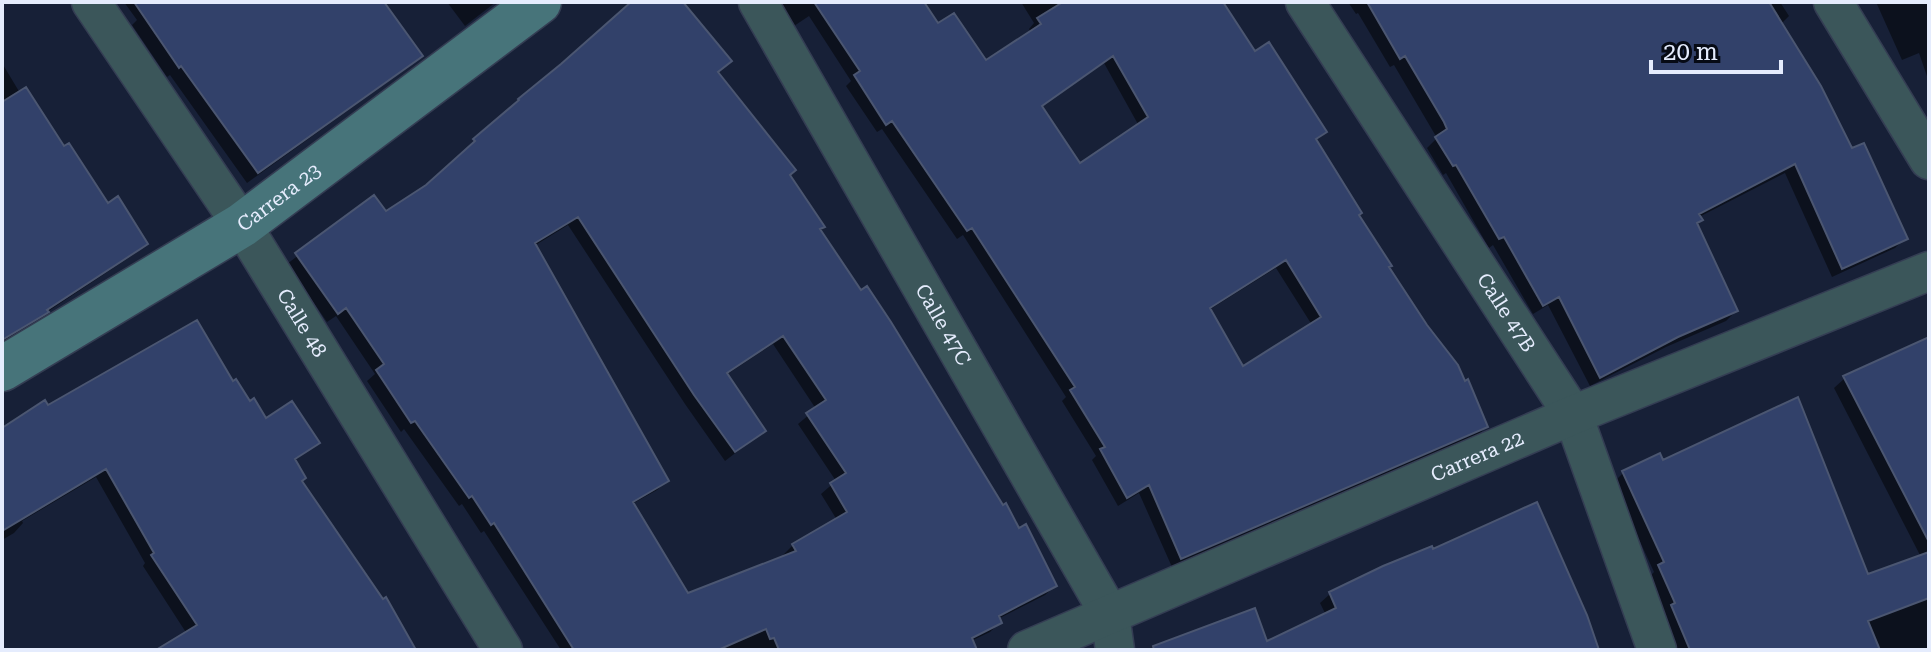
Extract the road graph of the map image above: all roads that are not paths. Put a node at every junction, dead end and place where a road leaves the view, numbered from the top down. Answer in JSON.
{"nodes":[{"id":1,"x":91,"y":2,"type":"edge"},
{"id":2,"x":539,"y":2,"type":"edge"},
{"id":3,"x":758,"y":2,"type":"edge"},
{"id":4,"x":1305,"y":2,"type":"edge"},
{"id":5,"x":1833,"y":2,"type":"edge"},
{"id":6,"x":1929,"y":160,"type":"edge"},
{"id":7,"x":242,"y":225,"type":"junction"},
{"id":8,"x":1929,"y":271,"type":"edge"},
{"id":9,"x":2,"y":369,"type":"edge"},
{"id":10,"x":1573,"y":415,"type":"junction"},
{"id":11,"x":1113,"y":632,"type":"edge"},
{"id":12,"x":503,"y":650,"type":"edge"},
{"id":13,"x":1027,"y":650,"type":"edge"},
{"id":14,"x":1657,"y":650,"type":"edge"}],
"edges":[{"from":1,"to":7,"type":"street","name":"Calle 48"},
{"from":2,"to":7,"type":"street","name":"Carrera 23"},
{"from":3,"to":11,"type":"street","name":"Calle 47C"},
{"from":4,"to":10,"type":"street","name":"Calle 47B"},
{"from":5,"to":6,"type":"street"},
{"from":7,"to":9,"type":"street","name":"Carrera 23"},
{"from":7,"to":12,"type":"street","name":"Calle 48"},
{"from":8,"to":10,"type":"street","name":"Carrera 22"},
{"from":10,"to":11,"type":"street","name":"Carrera 22"},
{"from":10,"to":14,"type":"street","name":"Calle 47B"},
{"from":11,"to":13,"type":"street","name":"Carrera 22"}]}
